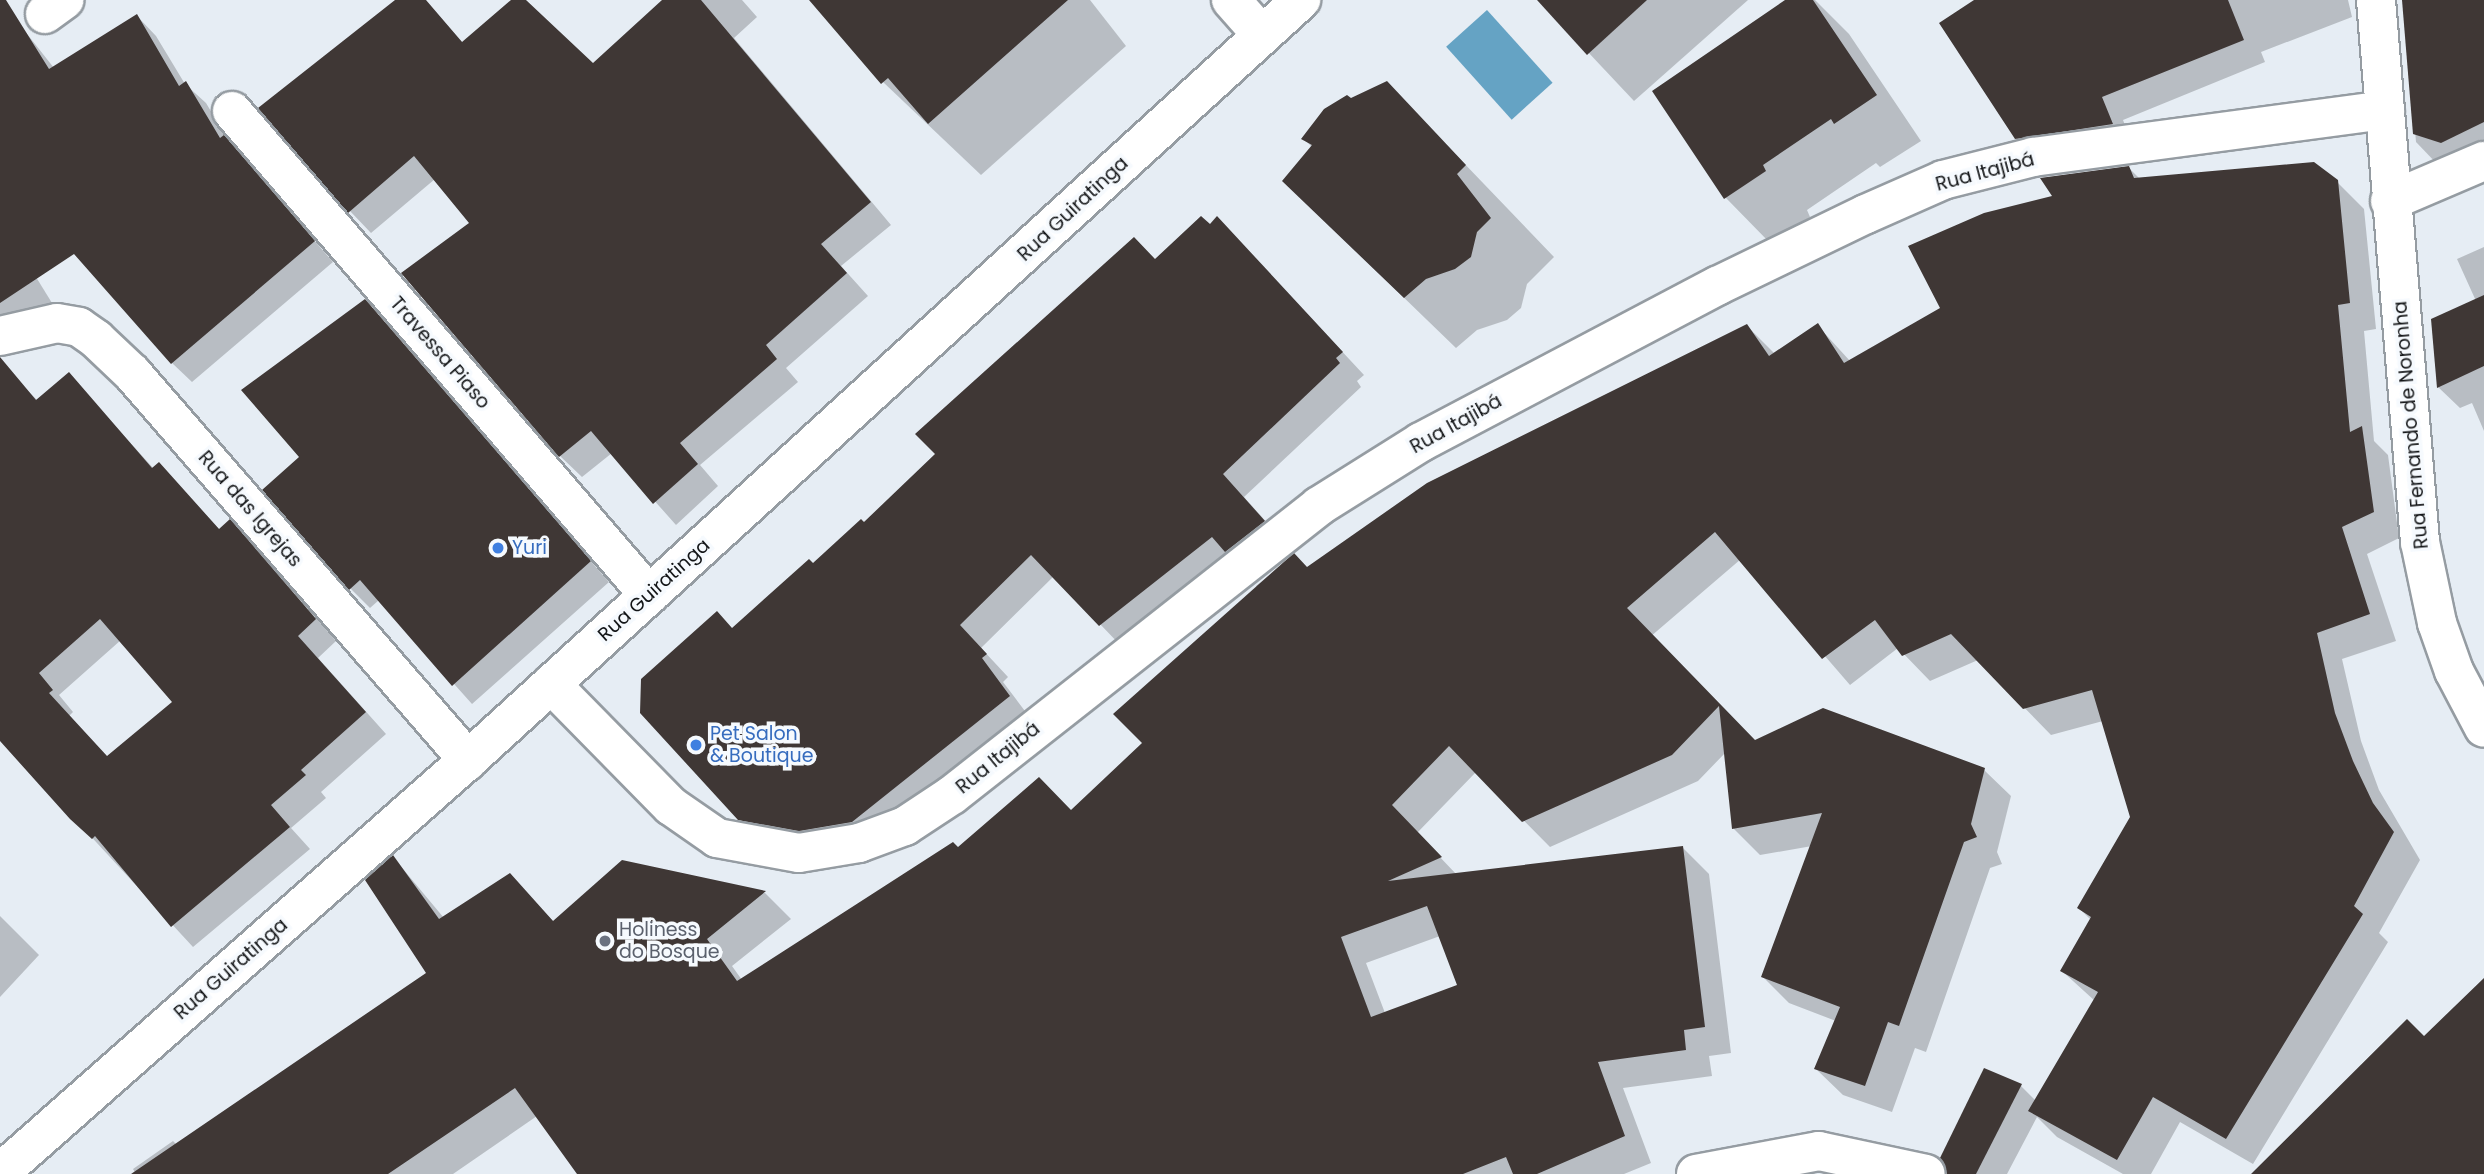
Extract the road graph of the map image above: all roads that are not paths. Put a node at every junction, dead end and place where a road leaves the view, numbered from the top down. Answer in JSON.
{"nodes":[{"id":1,"x":1231,"y":0,"type":"edge"},
{"id":2,"x":1301,"y":0,"type":"edge"},
{"id":3,"x":2376,"y":0,"type":"edge"},
{"id":4,"x":1262,"y":35,"type":"junction"},
{"id":5,"x":2385,"y":110,"type":"junction"},
{"id":6,"x":232,"y":111,"type":"dead end"},
{"id":7,"x":2484,"y":161,"type":"edge"},
{"id":8,"x":2390,"y":201,"type":"junction"},
{"id":9,"x":0,"y":336,"type":"edge"},
{"id":10,"x":649,"y":595,"type":"junction"},
{"id":11,"x":551,"y":684,"type":"junction"},
{"id":12,"x":2481,"y":717,"type":"edge"},
{"id":13,"x":468,"y":760,"type":"junction"},
{"id":14,"x":0,"y":1173,"type":"edge"},
{"id":15,"x":1696,"y":1174,"type":"edge"},
{"id":16,"x":1926,"y":1174,"type":"edge"}],
"edges":[{"from":1,"to":4,"type":"street"},
{"from":2,"to":4,"type":"street","name":"Rua Guiratinga"},
{"from":3,"to":5,"type":"street"},
{"from":4,"to":10,"type":"street","name":"Rua Guiratinga"},
{"from":5,"to":8,"type":"street","name":"Rua Fernando de Noronha"},
{"from":5,"to":11,"type":"street","name":"Rua Itajibá"},
{"from":6,"to":10,"type":"street","name":"Travessa Piaso"},
{"from":7,"to":8,"type":"street"},
{"from":8,"to":12,"type":"street","name":"Rua Fernando de Noronha"},
{"from":9,"to":13,"type":"street","name":"Rua das Igrejas"},
{"from":10,"to":11,"type":"street","name":"Rua Guiratinga"},
{"from":11,"to":13,"type":"street","name":"Rua Guiratinga"},
{"from":13,"to":14,"type":"street","name":"Rua Guiratinga"},
{"from":15,"to":16,"type":"street"}]}
